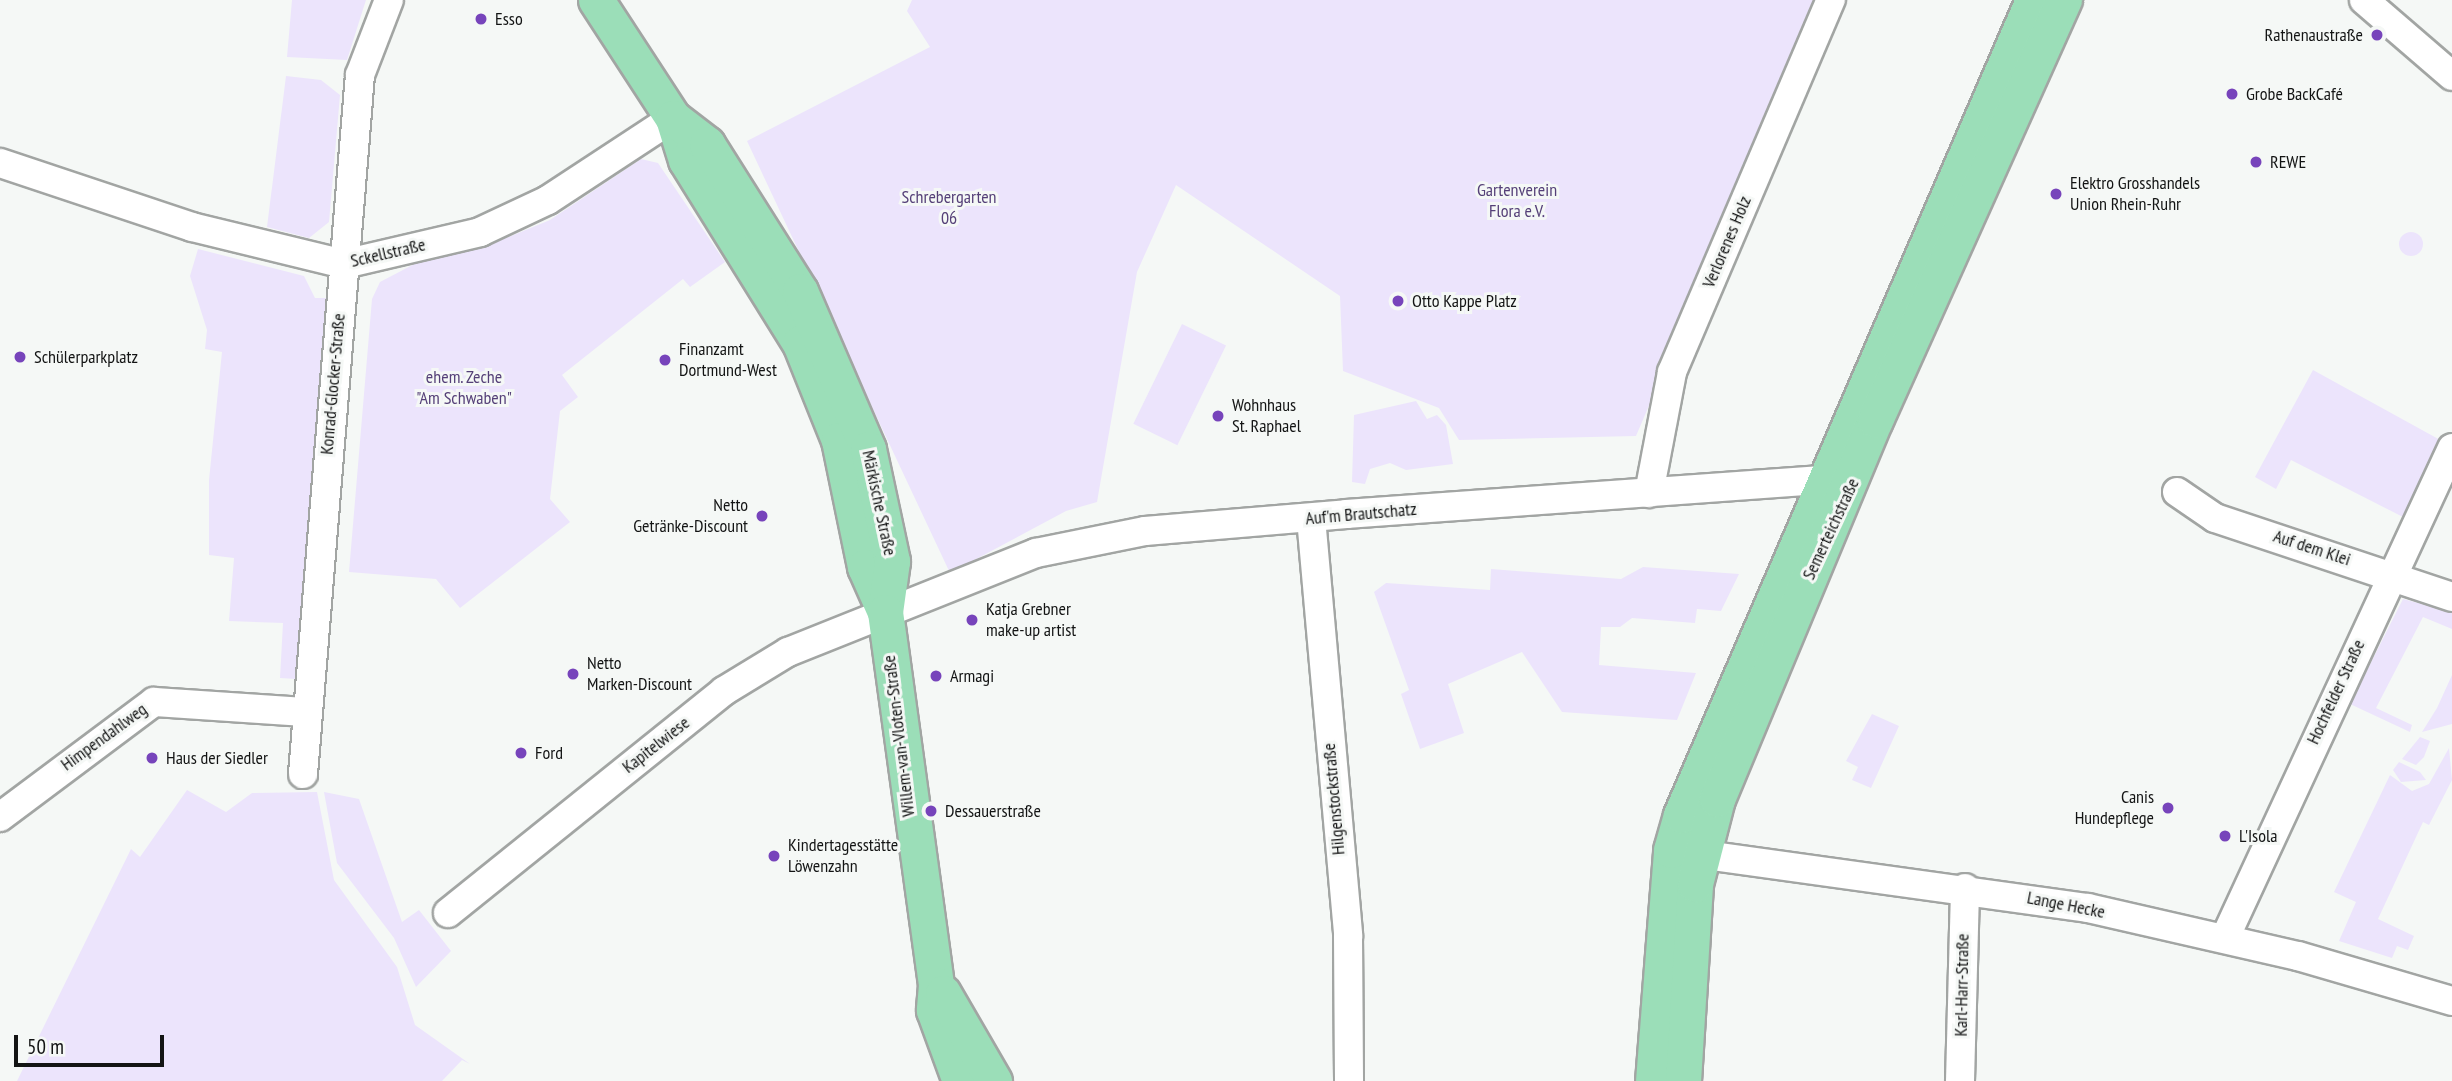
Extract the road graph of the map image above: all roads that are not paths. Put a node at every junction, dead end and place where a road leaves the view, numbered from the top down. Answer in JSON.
{"nodes":[{"id":1,"x":389,"y":0,"type":"edge"},
{"id":2,"x":596,"y":0,"type":"edge"},
{"id":3,"x":1831,"y":0,"type":"edge"},
{"id":4,"x":2033,"y":0,"type":"edge"},
{"id":5,"x":2064,"y":0,"type":"edge"},
{"id":6,"x":2364,"y":0,"type":"edge"},
{"id":7,"x":2452,"y":76,"type":"edge"},
{"id":8,"x":674,"y":118,"type":"junction"},
{"id":9,"x":0,"y":163,"type":"edge"},
{"id":10,"x":344,"y":264,"type":"junction"},
{"id":11,"x":2452,"y":448,"type":"edge"},
{"id":12,"x":1836,"y":483,"type":"junction"},
{"id":13,"x":2177,"y":492,"type":"dead end"},
{"id":14,"x":1649,"y":493,"type":"junction"},
{"id":15,"x":1311,"y":518,"type":"junction"},
{"id":16,"x":2390,"y":574,"type":"junction"},
{"id":17,"x":2452,"y":597,"type":"edge"},
{"id":18,"x":885,"y":612,"type":"junction"},
{"id":19,"x":306,"y":712,"type":"junction"},
{"id":20,"x":303,"y":774,"type":"dead end"},
{"id":21,"x":0,"y":817,"type":"edge"},
{"id":22,"x":1685,"y":852,"type":"junction"},
{"id":23,"x":1965,"y":888,"type":"junction"},
{"id":24,"x":448,"y":913,"type":"dead end"},
{"id":25,"x":2225,"y":938,"type":"junction"},
{"id":26,"x":936,"y":985,"type":"junction"},
{"id":27,"x":2452,"y":1001,"type":"edge"},
{"id":28,"x":960,"y":1081,"type":"edge"},
{"id":29,"x":994,"y":1081,"type":"edge"},
{"id":30,"x":1349,"y":1081,"type":"edge"},
{"id":31,"x":1653,"y":1081,"type":"edge"},
{"id":32,"x":1683,"y":1081,"type":"edge"},
{"id":33,"x":1960,"y":1081,"type":"edge"}],
"edges":[{"from":1,"to":10,"type":"street","name":"Konrad-Glocker-Straße"},
{"from":2,"to":8,"type":"main road","name":"Märkische Straße"},
{"from":3,"to":14,"type":"street","name":"Verlorenes Holz"},
{"from":4,"to":12,"type":"main road","name":"Semerteichstraße"},
{"from":5,"to":12,"type":"main road","name":"Semerteichstraße"},
{"from":6,"to":7,"type":"street"},
{"from":8,"to":10,"type":"street","name":"Sckellstraße"},
{"from":8,"to":18,"type":"main road","name":"Märkische Straße"},
{"from":9,"to":10,"type":"street","name":"Sckellstraße"},
{"from":10,"to":19,"type":"street","name":"Konrad-Glocker-Straße"},
{"from":11,"to":16,"type":"street","name":"Hochfelder Straße"},
{"from":12,"to":14,"type":"street","name":"Auf'm Brautschatz"},
{"from":12,"to":22,"type":"main road","name":"Semerteichstraße"},
{"from":13,"to":16,"type":"street","name":"Auf dem Klei"},
{"from":14,"to":15,"type":"street","name":"Auf'm Brautschatz"},
{"from":15,"to":18,"type":"street","name":"Auf'm Brautschatz"},
{"from":15,"to":30,"type":"street","name":"Hilgenstockstraße"},
{"from":16,"to":17,"type":"street","name":"Auf dem Klei"},
{"from":16,"to":25,"type":"street","name":"Hochfelder Straße"},
{"from":18,"to":24,"type":"street","name":"Kapitelwiese"},
{"from":18,"to":26,"type":"main road","name":"Willem-van-Vloten-Straße"},
{"from":19,"to":20,"type":"street","name":"Konrad-Glocker-Straße"},
{"from":19,"to":21,"type":"street","name":"Himpendahlweg"},
{"from":22,"to":23,"type":"street","name":"Lange Hecke"},
{"from":22,"to":31,"type":"main road","name":"Semerteichstraße"},
{"from":22,"to":32,"type":"main road","name":"Semerteichstraße"},
{"from":23,"to":25,"type":"street","name":"Lange Hecke"},
{"from":23,"to":33,"type":"street","name":"Karl-Harr-Straße"},
{"from":25,"to":27,"type":"street","name":"Lange Hecke"},
{"from":26,"to":28,"type":"main road","name":"Willem-van-Vloten-Straße"},
{"from":26,"to":29,"type":"main road"}]}
